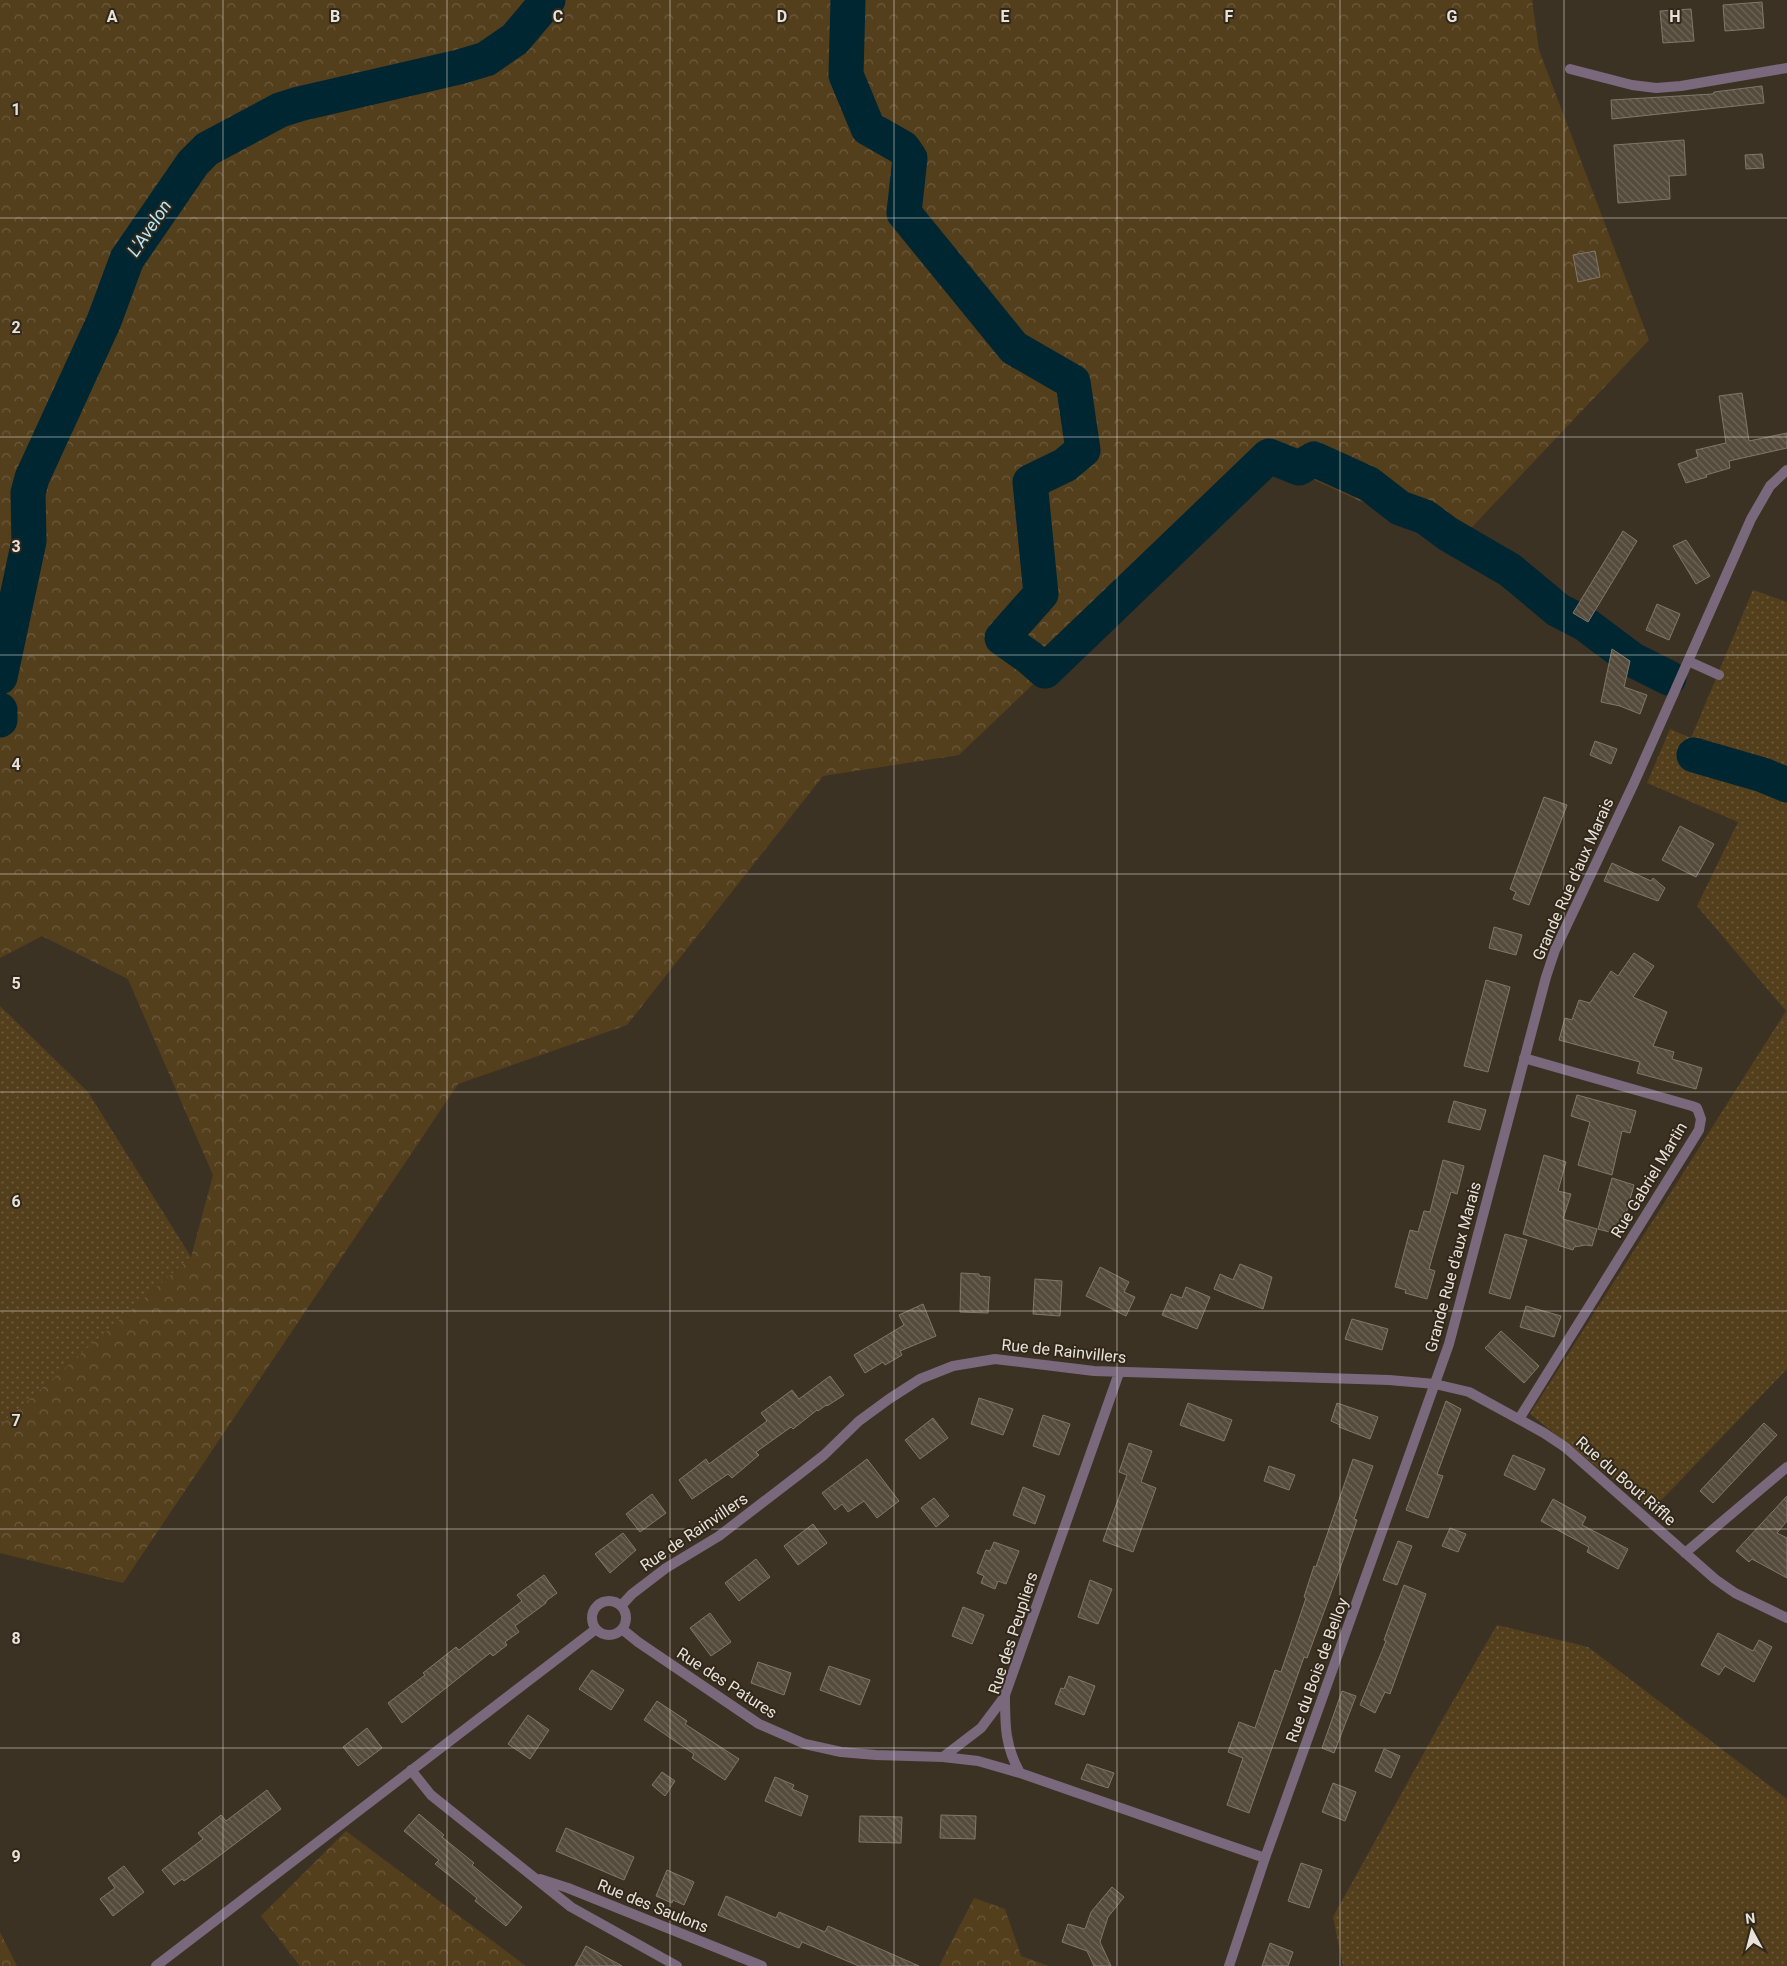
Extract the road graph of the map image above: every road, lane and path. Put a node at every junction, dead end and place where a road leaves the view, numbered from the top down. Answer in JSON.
{"nodes":[{"id":1,"x":1787,"y":68,"type":"edge"},
{"id":2,"x":1570,"y":69,"type":"dead end"},
{"id":3,"x":1787,"y":470,"type":"edge"},
{"id":4,"x":1688,"y":661,"type":"junction"},
{"id":5,"x":1719,"y":675,"type":"dead end"},
{"id":6,"x":1524,"y":1058,"type":"junction"},
{"id":7,"x":1119,"y":1373,"type":"junction"},
{"id":8,"x":1435,"y":1384,"type":"junction"},
{"id":9,"x":1518,"y":1419,"type":"junction"},
{"id":10,"x":1787,"y":1467,"type":"edge"},
{"id":11,"x":1686,"y":1553,"type":"junction"},
{"id":12,"x":620,"y":1606,"type":"junction"},
{"id":13,"x":1787,"y":1618,"type":"edge"},
{"id":14,"x":596,"y":1629,"type":"junction"},
{"id":15,"x":622,"y":1629,"type":"junction"},
{"id":16,"x":1005,"y":1696,"type":"junction"},
{"id":17,"x":943,"y":1757,"type":"junction"},
{"id":18,"x":411,"y":1770,"type":"junction"},
{"id":19,"x":1020,"y":1773,"type":"junction"},
{"id":20,"x":1265,"y":1858,"type":"junction"},
{"id":21,"x":532,"y":1876,"type":"junction"},
{"id":22,"x":156,"y":1966,"type":"edge"},
{"id":23,"x":677,"y":1966,"type":"edge"},
{"id":24,"x":762,"y":1966,"type":"edge"},
{"id":25,"x":1229,"y":1966,"type":"edge"}],
"edges":[{"from":1,"to":2,"type":"street"},
{"from":3,"to":4,"type":"street","name":"Grande Rue d'aux Marais"},
{"from":4,"to":5,"type":"street"},
{"from":4,"to":6,"type":"street","name":"Grande Rue d'aux Marais"},
{"from":6,"to":8,"type":"street","name":"Grande Rue d'aux Marais"},
{"from":6,"to":9,"type":"street","name":"Rue Gabriel Martin"},
{"from":7,"to":8,"type":"street","name":"Rue de Rainvillers"},
{"from":7,"to":12,"type":"street","name":"Rue de Rainvillers"},
{"from":7,"to":16,"type":"street","name":"Rue des Peupliers"},
{"from":8,"to":9,"type":"street","name":"Rue du Bout Riffle"},
{"from":8,"to":20,"type":"street","name":"Rue du Bois de Belloy"},
{"from":9,"to":11,"type":"street","name":"Rue du Bout Riffle"},
{"from":10,"to":11,"type":"street"},
{"from":11,"to":13,"type":"street","name":"Rue du Bout Riffle"},
{"from":12,"to":14,"type":"street"},
{"from":12,"to":15,"type":"street"},
{"from":14,"to":15,"type":"street"},
{"from":14,"to":18,"type":"street"},
{"from":15,"to":17,"type":"street","name":"Rue des Patures"},
{"from":16,"to":17,"type":"street"},
{"from":16,"to":19,"type":"street","name":"Rue des Peupliers"},
{"from":17,"to":19,"type":"street","name":"Rue des Patures"},
{"from":18,"to":21,"type":"street","name":"Rue des Saulons"},
{"from":18,"to":22,"type":"street"},
{"from":19,"to":20,"type":"street"},
{"from":20,"to":25,"type":"street","name":"Rue du Bois de Belloy"},
{"from":21,"to":23,"type":"street","name":"Rue des Saulons"},
{"from":21,"to":24,"type":"street","name":"Rue des Saulons"}]}
